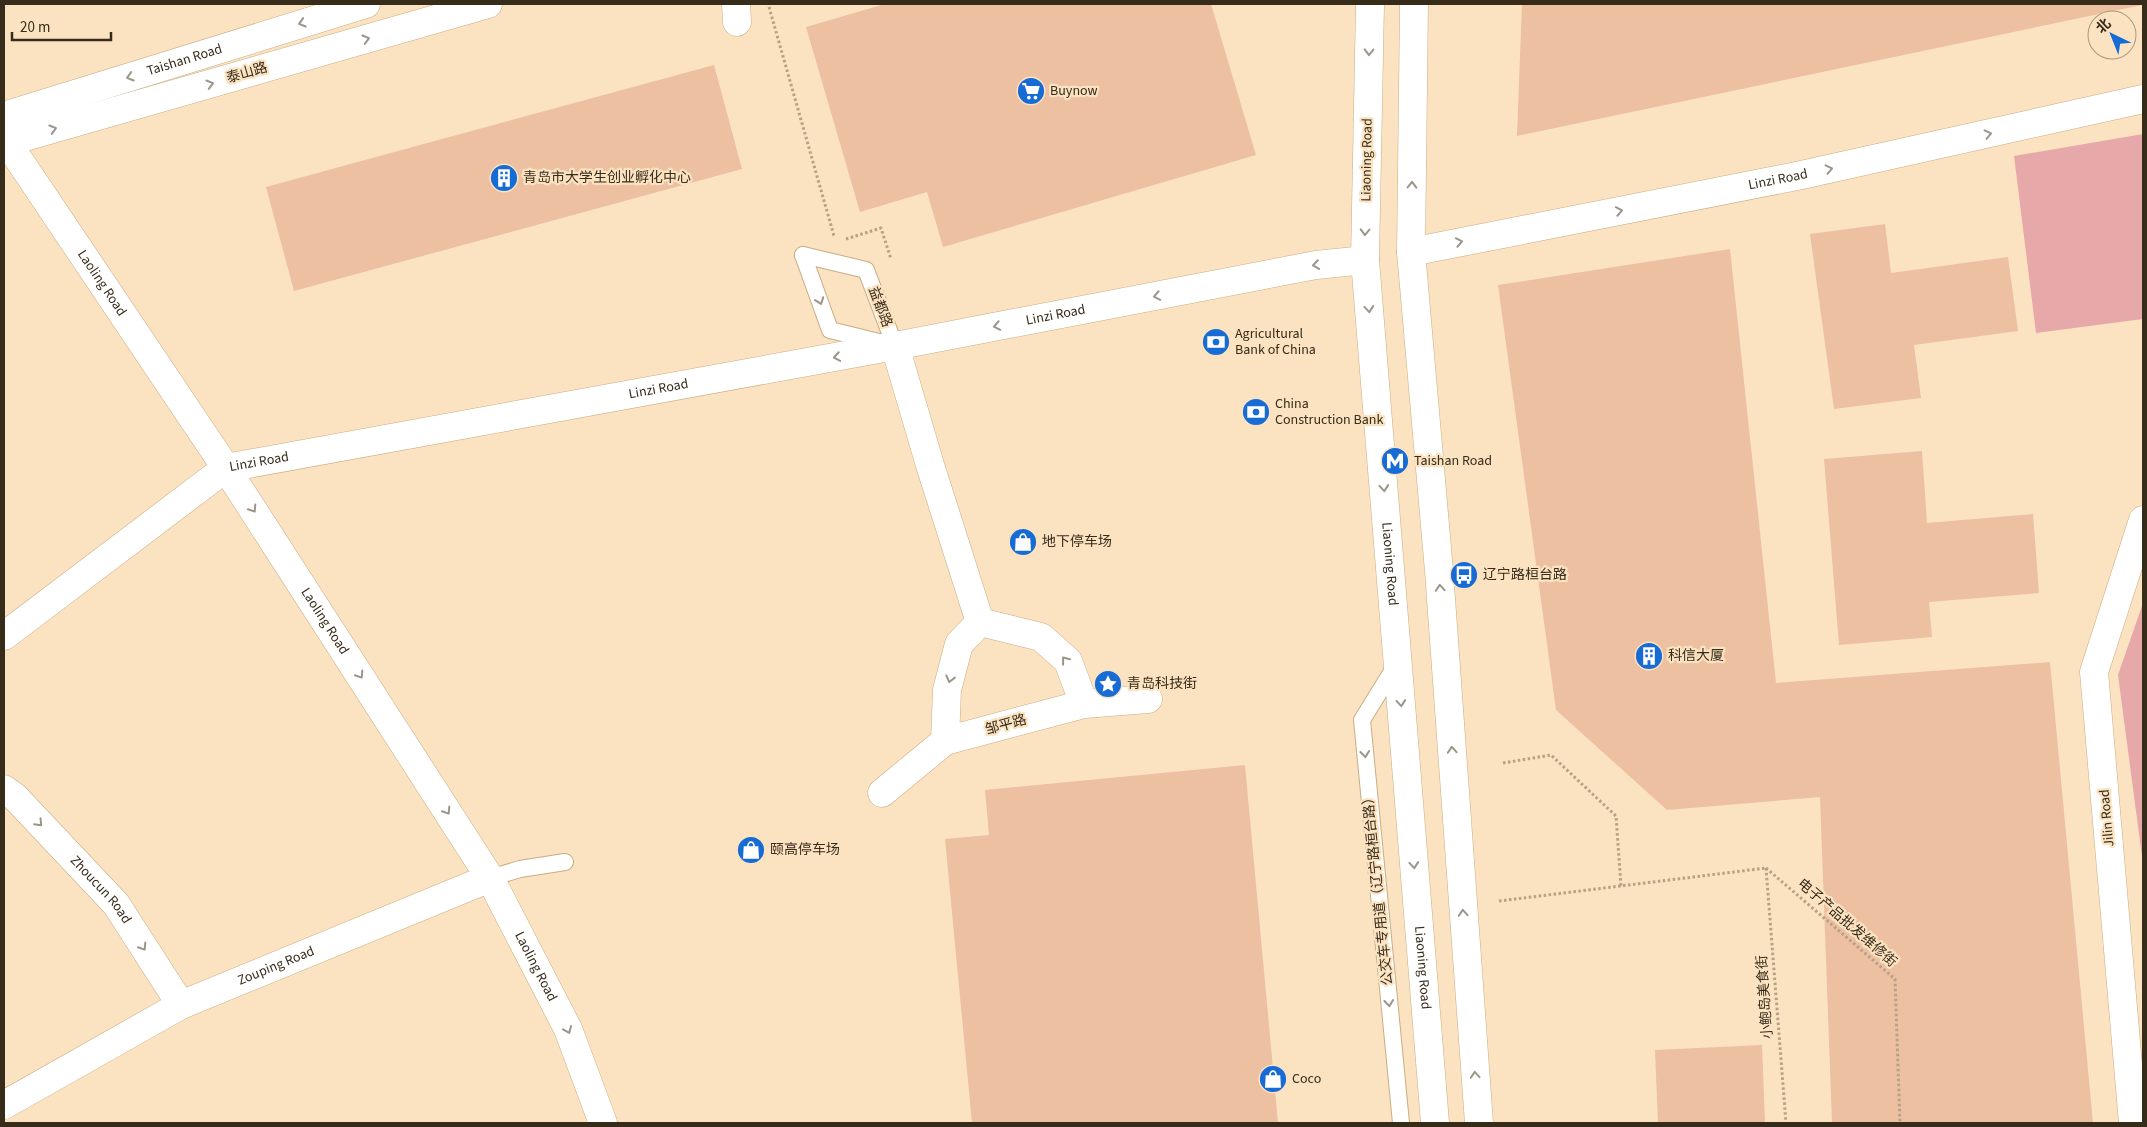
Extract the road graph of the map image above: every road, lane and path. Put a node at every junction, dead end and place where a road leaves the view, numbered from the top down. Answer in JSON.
{"nodes":[{"id":1,"x":488,"y":4,"type":"edge"},
{"id":2,"x":768,"y":4,"type":"edge"},
{"id":3,"x":1370,"y":4,"type":"edge"},
{"id":4,"x":1414,"y":4,"type":"edge"},
{"id":5,"x":357,"y":5,"type":"edge"},
{"id":6,"x":2143,"y":99,"type":"edge"},
{"id":7,"x":4,"y":116,"type":"edge"},
{"id":8,"x":5,"y":138,"type":"edge"},
{"id":9,"x":845,"y":239,"type":"dead end"},
{"id":10,"x":836,"y":242,"type":"dead end"},
{"id":11,"x":1411,"y":252,"type":"junction"},
{"id":12,"x":1365,"y":260,"type":"junction"},
{"id":13,"x":893,"y":264,"type":"dead end"},
{"id":14,"x":895,"y":346,"type":"junction"},
{"id":15,"x":226,"y":468,"type":"junction"},
{"id":16,"x":2143,"y":520,"type":"edge"},
{"id":17,"x":980,"y":622,"type":"junction"},
{"id":18,"x":4,"y":636,"type":"edge"},
{"id":19,"x":1397,"y":663,"type":"junction"},
{"id":20,"x":1148,"y":699,"type":"dead end"},
{"id":21,"x":1084,"y":704,"type":"junction"},
{"id":22,"x":946,"y":741,"type":"junction"},
{"id":23,"x":1503,"y":763,"type":"dead end"},
{"id":24,"x":4,"y":790,"type":"edge"},
{"id":25,"x":882,"y":793,"type":"dead end"},
{"id":26,"x":565,"y":862,"type":"dead end"},
{"id":27,"x":1766,"y":868,"type":"junction"},
{"id":28,"x":490,"y":878,"type":"junction"},
{"id":29,"x":1621,"y":886,"type":"junction"},
{"id":30,"x":1499,"y":901,"type":"dead end"},
{"id":31,"x":181,"y":1005,"type":"junction"},
{"id":32,"x":4,"y":1105,"type":"edge"},
{"id":33,"x":603,"y":1123,"type":"edge"},
{"id":34,"x":1401,"y":1123,"type":"edge"},
{"id":35,"x":1435,"y":1123,"type":"edge"},
{"id":36,"x":1478,"y":1123,"type":"edge"},
{"id":37,"x":1786,"y":1123,"type":"edge"},
{"id":38,"x":1900,"y":1123,"type":"edge"},
{"id":39,"x":2133,"y":1123,"type":"edge"}],
"edges":[{"from":8,"to":1,"type":"street","name":"泰山路","one_way":true},
{"from":2,"to":10,"type":"path"},
{"from":3,"to":12,"type":"street","name":"Liaoning Road","one_way":true},
{"from":11,"to":4,"type":"street","one_way":true},
{"from":5,"to":7,"type":"street","name":"Taishan Road","one_way":true},
{"from":11,"to":6,"type":"street","name":"Linzi Road","one_way":true},
{"from":8,"to":15,"type":"street","name":"Laoling Road"},
{"from":9,"to":13,"type":"path"},
{"from":36,"to":11,"type":"street","one_way":true},
{"from":12,"to":14,"type":"street","name":"Linzi Road","one_way":true},
{"from":12,"to":19,"type":"street","name":"Liaoning Road","one_way":true},
{"from":14,"to":14,"type":"lane","name":"益都路","one_way":true},
{"from":14,"to":15,"type":"street","name":"Linzi Road","one_way":true},
{"from":14,"to":17,"type":"street"},
{"from":15,"to":18,"type":"street","name":"Linzi Road"},
{"from":15,"to":28,"type":"street","name":"Laoling Road","one_way":true},
{"from":16,"to":39,"type":"street","name":"Jilin Road"},
{"from":21,"to":17,"type":"street","one_way":true},
{"from":17,"to":22,"type":"street","one_way":true},
{"from":19,"to":34,"type":"lane","name":"公交车专用道（辽宁路桓台路）","one_way":true},
{"from":19,"to":35,"type":"street","name":"Liaoning Road","one_way":true},
{"from":20,"to":21,"type":"street","name":"邹平路"},
{"from":21,"to":22,"type":"street","name":"邹平路"},
{"from":22,"to":25,"type":"street","name":"邹平路"},
{"from":23,"to":29,"type":"path"},
{"from":24,"to":31,"type":"street","name":"Zhoucun Road","one_way":true},
{"from":26,"to":28,"type":"lane","name":"Zouping Road"},
{"from":27,"to":29,"type":"path"},
{"from":27,"to":37,"type":"path","name":"小鲍岛美食街"},
{"from":27,"to":38,"type":"path","name":"电子产品批发维修街"},
{"from":28,"to":31,"type":"street","name":"Zouping Road"},
{"from":28,"to":33,"type":"street","name":"Laoling Road","one_way":true},
{"from":29,"to":30,"type":"path"},
{"from":31,"to":32,"type":"street","name":"Zouping Road"}]}
